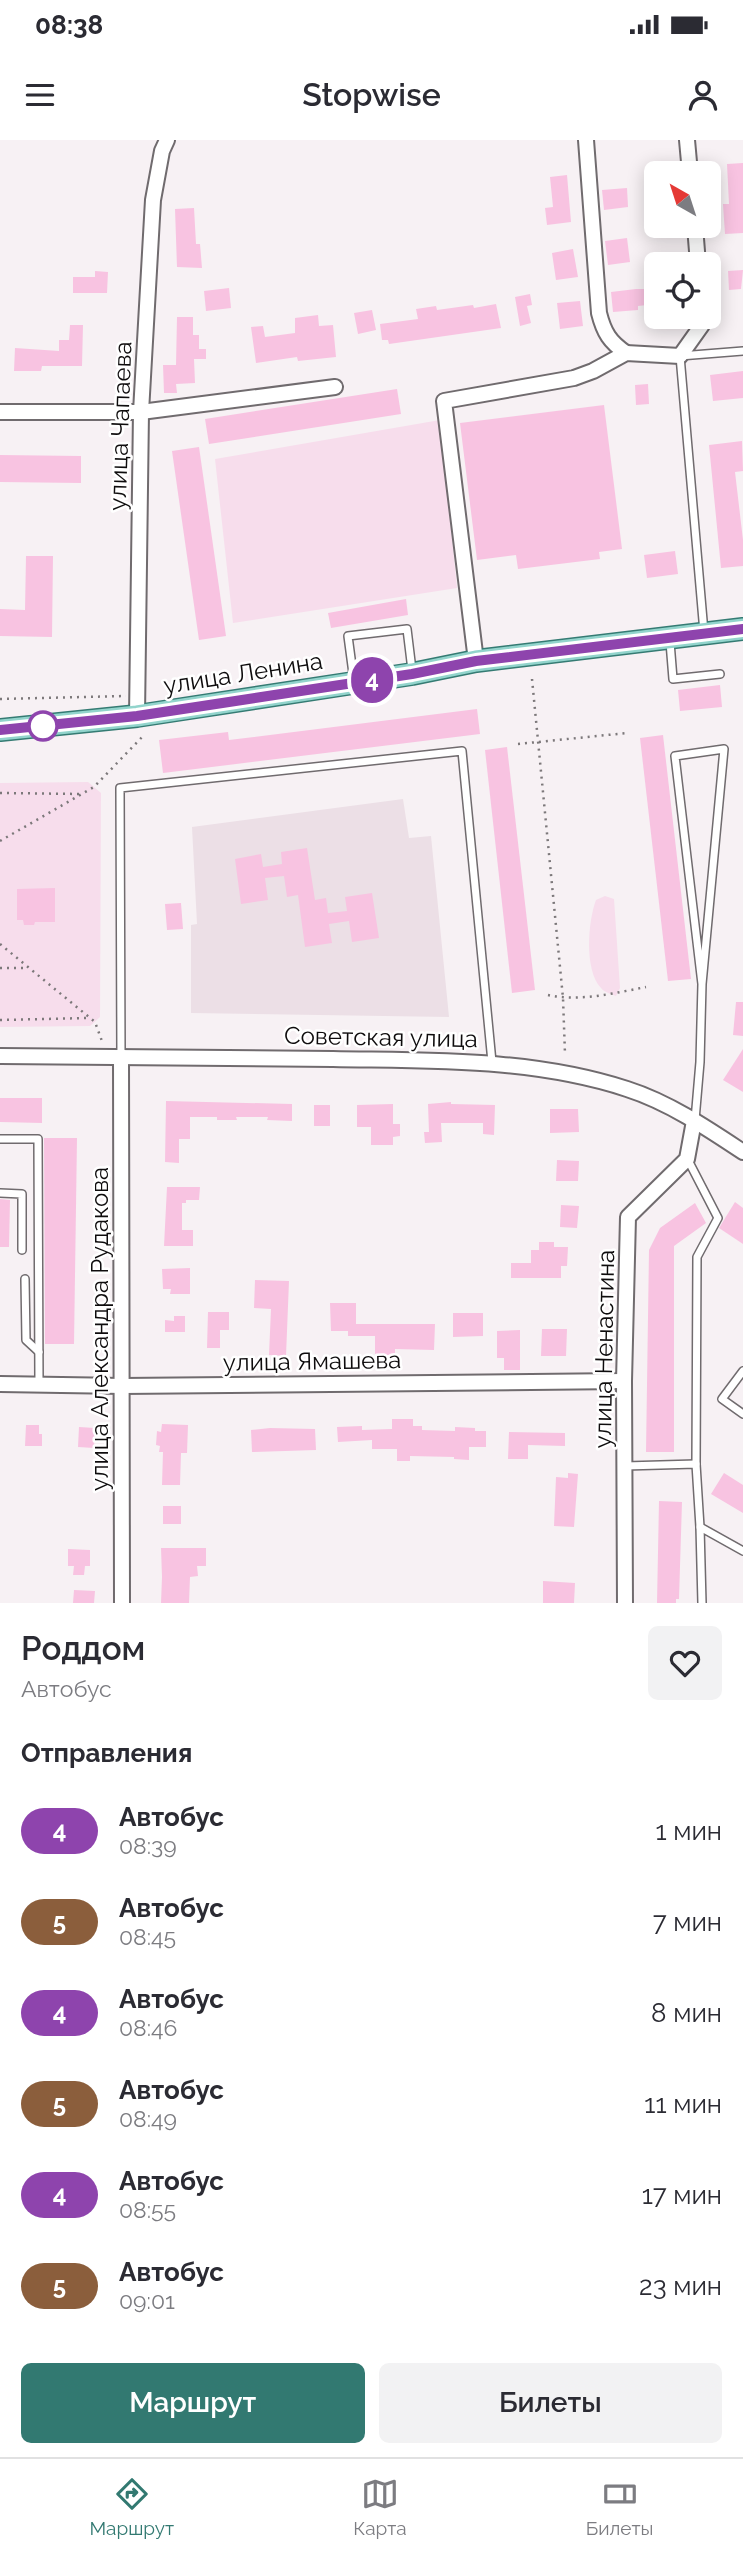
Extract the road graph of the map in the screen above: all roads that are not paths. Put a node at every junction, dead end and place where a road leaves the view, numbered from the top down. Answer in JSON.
{"nodes":[{"id":1,"x":167,"y":140,"type":"edge"},
{"id":2,"x":586,"y":140,"type":"edge"},
{"id":3,"x":687,"y":140,"type":"edge"},
{"id":4,"x":689,"y":161,"type":"edge"},
{"id":5,"x":699,"y":329,"type":"edge"},
{"id":6,"x":743,"y":351,"type":"edge"},
{"id":7,"x":626,"y":354,"type":"junction"},
{"id":8,"x":680,"y":356,"type":"junction"},
{"id":9,"x":335,"y":387,"type":"dead end"},
{"id":10,"x":0,"y":412,"type":"edge"},
{"id":11,"x":141,"y":412,"type":"junction"},
{"id":12,"x":743,"y":629,"type":"edge"},
{"id":13,"x":704,"y":633,"type":"junction"},
{"id":14,"x":669,"y":638,"type":"junction"},
{"id":15,"x":476,"y":661,"type":"junction"},
{"id":16,"x":412,"y":674,"type":"junction"},
{"id":17,"x":720,"y":674,"type":"dead end"},
{"id":18,"x":354,"y":683,"type":"junction"},
{"id":19,"x":139,"y":715,"type":"junction"},
{"id":20,"x":0,"y":730,"type":"edge"},
{"id":21,"x":702,"y":984,"type":"junction"},
{"id":22,"x":0,"y":1056,"type":"edge"},
{"id":23,"x":114,"y":1056,"type":"junction"},
{"id":24,"x":492,"y":1062,"type":"junction"},
{"id":25,"x":694,"y":1121,"type":"junction"},
{"id":26,"x":0,"y":1139,"type":"edge"},
{"id":27,"x":743,"y":1152,"type":"edge"},
{"id":28,"x":687,"y":1159,"type":"junction"},
{"id":29,"x":0,"y":1193,"type":"edge"},
{"id":30,"x":22,"y":1250,"type":"dead end"},
{"id":31,"x":25,"y":1279,"type":"dead end"},
{"id":32,"x":39,"y":1352,"type":"junction"},
{"id":33,"x":743,"y":1371,"type":"edge"},
{"id":34,"x":624,"y":1381,"type":"junction"},
{"id":35,"x":0,"y":1384,"type":"edge"},
{"id":36,"x":39,"y":1384,"type":"junction"},
{"id":37,"x":123,"y":1386,"type":"junction"},
{"id":38,"x":743,"y":1415,"type":"edge"},
{"id":39,"x":696,"y":1464,"type":"junction"},
{"id":40,"x":625,"y":1466,"type":"junction"},
{"id":41,"x":700,"y":1527,"type":"junction"},
{"id":42,"x":743,"y":1551,"type":"edge"},
{"id":43,"x":122,"y":1603,"type":"edge"},
{"id":44,"x":625,"y":1603,"type":"edge"},
{"id":45,"x":702,"y":1603,"type":"edge"}],
"edges":[{"from":1,"to":11,"type":"street","name":"улица Чапаева"},
{"from":2,"to":7,"type":"street"},
{"from":3,"to":4,"type":"street"},
{"from":5,"to":8,"type":"street"},
{"from":6,"to":8,"type":"lane"},
{"from":7,"to":8,"type":"street"},
{"from":7,"to":15,"type":"street"},
{"from":8,"to":13,"type":"lane"},
{"from":9,"to":11,"type":"street"},
{"from":10,"to":11,"type":"street"},
{"from":11,"to":19,"type":"street","name":"улица Чапаева"},
{"from":12,"to":13,"type":"main road","name":"улица Ленина"},
{"from":13,"to":14,"type":"main road","name":"улица Ленина"},
{"from":14,"to":15,"type":"main road","name":"улица Ленина"},
{"from":14,"to":17,"type":"lane"},
{"from":15,"to":16,"type":"main road","name":"улица Ленина"},
{"from":16,"to":18,"type":"main road","name":"улица Ленина"},
{"from":16,"to":18,"type":"lane"},
{"from":18,"to":19,"type":"main road","name":"улица Ленина"},
{"from":19,"to":20,"type":"main road","name":"улица Ленина"},
{"from":21,"to":21,"type":"lane"},
{"from":21,"to":25,"type":"lane"},
{"from":22,"to":23,"type":"street","name":"Советская улица"},
{"from":23,"to":24,"type":"street","name":"Советская улица"},
{"from":23,"to":24,"type":"lane"},
{"from":23,"to":37,"type":"street","name":"улица Александра Рудакова"},
{"from":24,"to":25,"type":"street","name":"Советская улица"},
{"from":25,"to":27,"type":"street","name":"Советская улица"},
{"from":25,"to":28,"type":"street"},
{"from":26,"to":32,"type":"lane"},
{"from":28,"to":34,"type":"street","name":"улица Ненастина"},
{"from":28,"to":39,"type":"lane"},
{"from":29,"to":30,"type":"lane"},
{"from":31,"to":32,"type":"lane"},
{"from":32,"to":36,"type":"lane"},
{"from":33,"to":38,"type":"lane"},
{"from":34,"to":37,"type":"street","name":"улица Ямашева"},
{"from":34,"to":40,"type":"street","name":"улица Ненастина"},
{"from":35,"to":36,"type":"street","name":"улица Ямашева"},
{"from":36,"to":37,"type":"street","name":"улица Ямашева"},
{"from":37,"to":43,"type":"street","name":"улица Александра Рудакова"},
{"from":39,"to":40,"type":"lane"},
{"from":39,"to":41,"type":"lane"},
{"from":40,"to":44,"type":"street","name":"улица Ненастина"},
{"from":41,"to":42,"type":"lane"},
{"from":41,"to":45,"type":"lane"}]}
